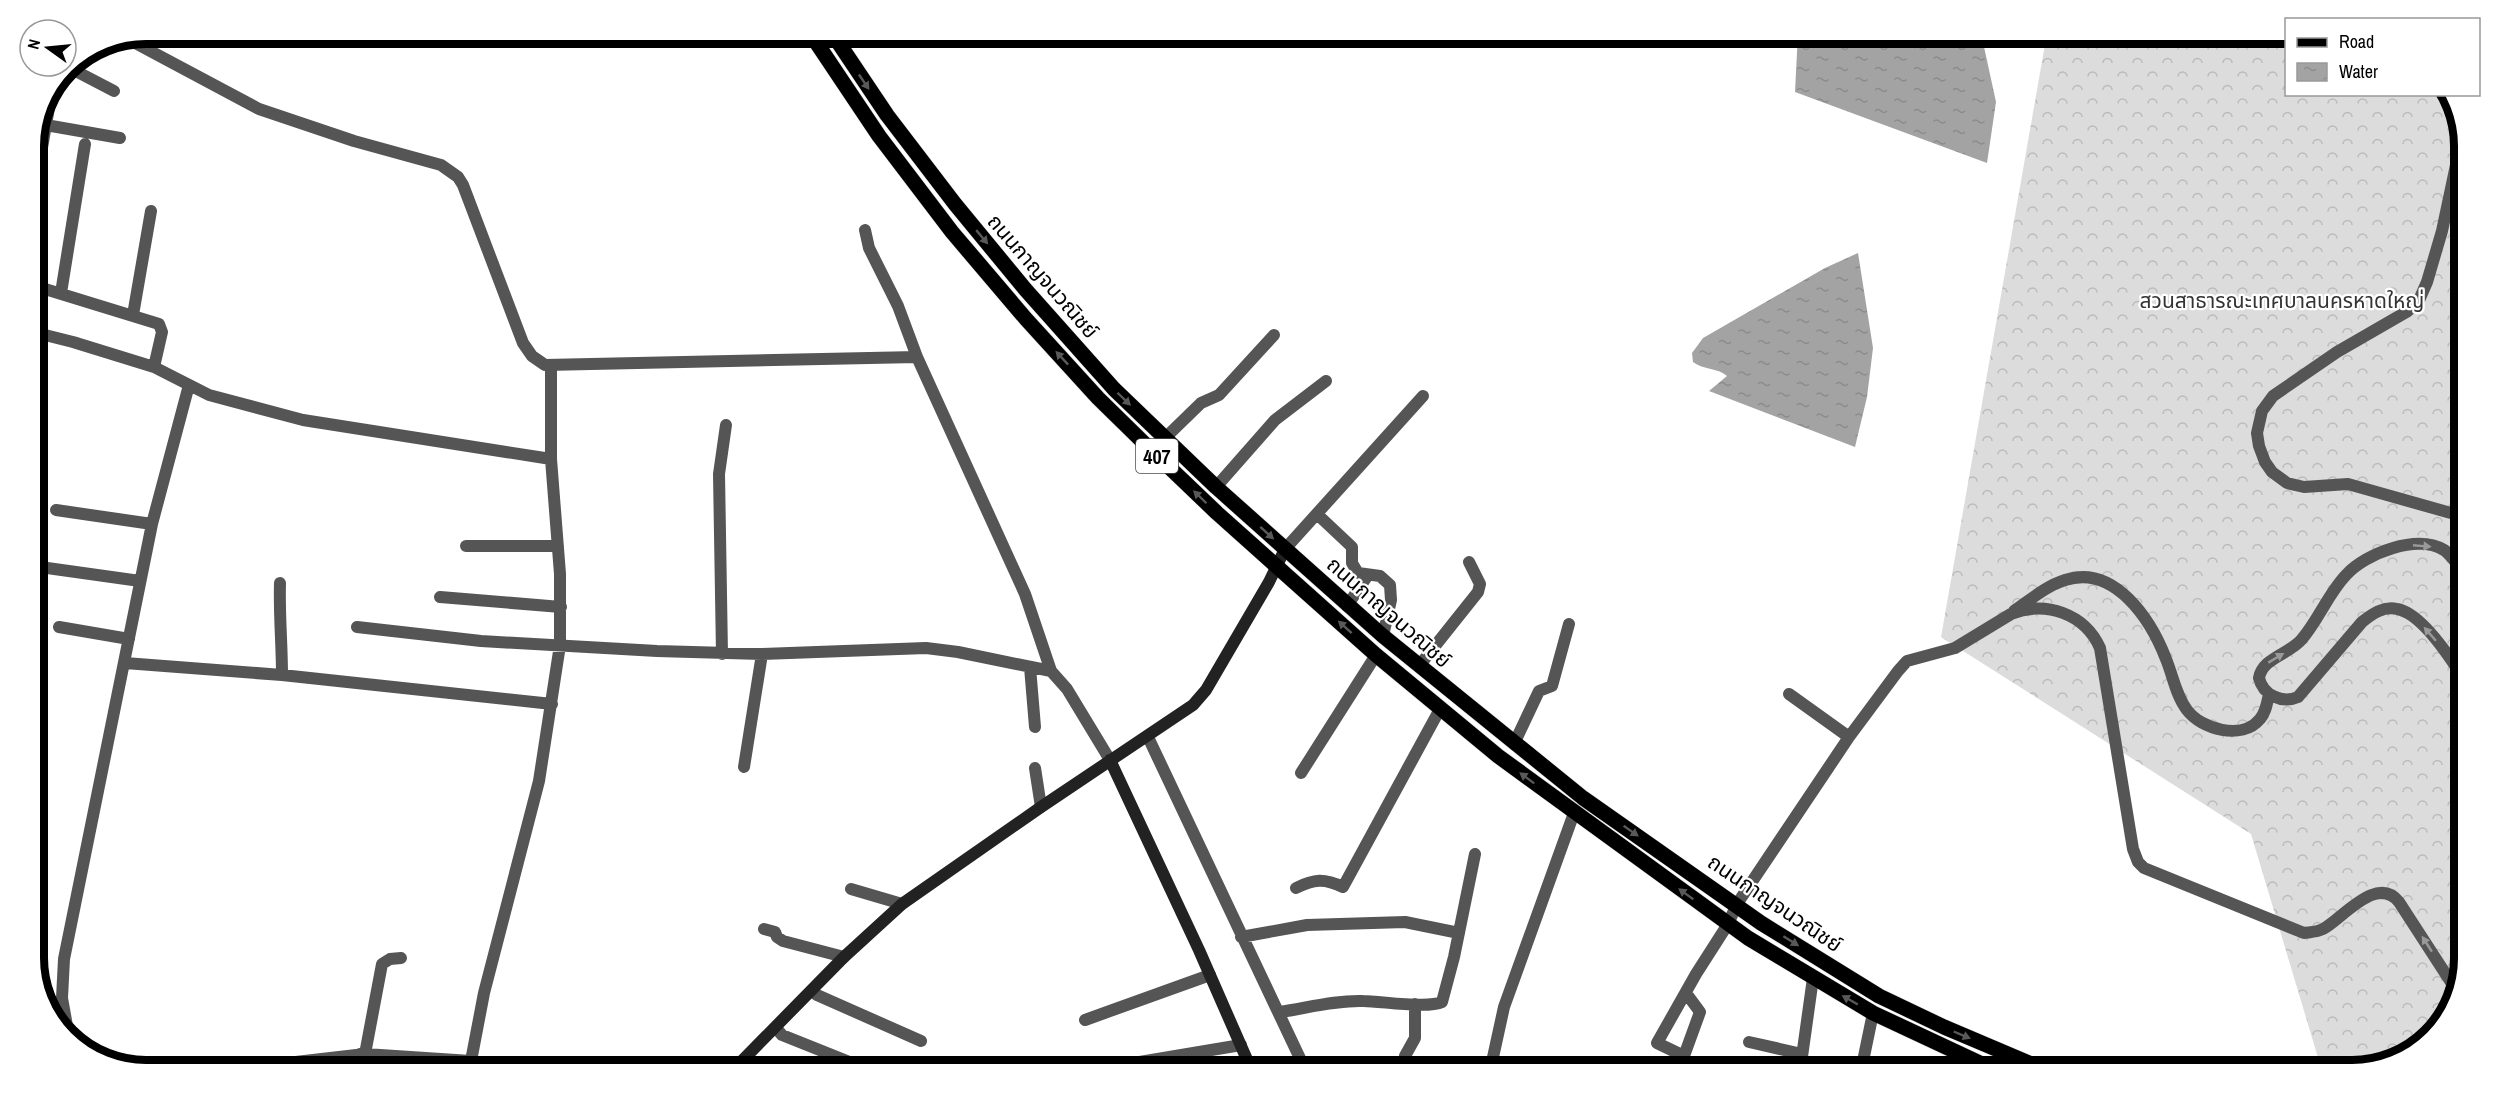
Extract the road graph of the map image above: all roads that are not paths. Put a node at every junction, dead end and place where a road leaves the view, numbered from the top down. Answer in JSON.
{"nodes":[{"id":1,"x":138,"y":44,"type":"edge"},
{"id":2,"x":817,"y":44,"type":"edge"},
{"id":3,"x":839,"y":44,"type":"edge"},
{"id":4,"x":78,"y":72,"type":"edge"},
{"id":5,"x":114,"y":91,"type":"dead end"},
{"id":6,"x":46,"y":126,"type":"edge"},
{"id":7,"x":120,"y":138,"type":"dead end"},
{"id":8,"x":86,"y":144,"type":"dead end"},
{"id":9,"x":2454,"y":174,"type":"edge"},
{"id":10,"x":152,"y":211,"type":"dead end"},
{"id":11,"x":865,"y":230,"type":"dead end"},
{"id":12,"x":45,"y":289,"type":"dead end"},
{"id":13,"x":61,"y":293,"type":"junction"},
{"id":14,"x":133,"y":315,"type":"junction"},
{"id":15,"x":44,"y":335,"type":"edge"},
{"id":16,"x":1274,"y":335,"type":"dead end"},
{"id":17,"x":918,"y":357,"type":"junction"},
{"id":18,"x":551,"y":366,"type":"junction"},
{"id":19,"x":154,"y":367,"type":"junction"},
{"id":20,"x":1326,"y":381,"type":"dead end"},
{"id":21,"x":189,"y":385,"type":"junction"},
{"id":22,"x":1423,"y":396,"type":"dead end"},
{"id":23,"x":726,"y":425,"type":"dead end"},
{"id":24,"x":1165,"y":438,"type":"junction"},
{"id":25,"x":550,"y":459,"type":"junction"},
{"id":26,"x":1216,"y":487,"type":"junction"},
{"id":27,"x":56,"y":510,"type":"dead end"},
{"id":28,"x":2454,"y":514,"type":"edge"},
{"id":29,"x":1318,"y":515,"type":"junction"},
{"id":30,"x":152,"y":524,"type":"junction"},
{"id":31,"x":466,"y":546,"type":"dead end"},
{"id":32,"x":558,"y":546,"type":"junction"},
{"id":33,"x":1285,"y":549,"type":"junction"},
{"id":34,"x":2454,"y":560,"type":"edge"},
{"id":35,"x":1469,"y":562,"type":"dead end"},
{"id":36,"x":1277,"y":566,"type":"junction"},
{"id":37,"x":44,"y":568,"type":"edge"},
{"id":38,"x":1368,"y":575,"type":"junction"},
{"id":39,"x":140,"y":581,"type":"junction"},
{"id":40,"x":280,"y":584,"type":"dead end"},
{"id":41,"x":440,"y":597,"type":"dead end"},
{"id":42,"x":1347,"y":606,"type":"junction"},
{"id":43,"x":561,"y":607,"type":"junction"},
{"id":44,"x":2011,"y":614,"type":"junction"},
{"id":45,"x":1569,"y":624,"type":"dead end"},
{"id":46,"x":59,"y":627,"type":"dead end"},
{"id":47,"x":357,"y":627,"type":"dead end"},
{"id":48,"x":1383,"y":636,"type":"junction"},
{"id":49,"x":129,"y":639,"type":"junction"},
{"id":50,"x":560,"y":645,"type":"junction"},
{"id":51,"x":722,"y":654,"type":"junction"},
{"id":52,"x":762,"y":654,"type":"junction"},
{"id":53,"x":1376,"y":655,"type":"junction"},
{"id":54,"x":125,"y":663,"type":"junction"},
{"id":55,"x":2454,"y":665,"type":"edge"},
{"id":56,"x":1419,"y":666,"type":"junction"},
{"id":57,"x":1030,"y":667,"type":"junction"},
{"id":58,"x":1051,"y":671,"type":"junction"},
{"id":59,"x":282,"y":675,"type":"junction"},
{"id":60,"x":1789,"y":694,"type":"dead end"},
{"id":61,"x":2269,"y":694,"type":"junction"},
{"id":62,"x":552,"y":704,"type":"junction"},
{"id":63,"x":1440,"y":710,"type":"junction"},
{"id":64,"x":1035,"y":727,"type":"dead end"},
{"id":65,"x":1148,"y":737,"type":"junction"},
{"id":66,"x":1849,"y":737,"type":"junction"},
{"id":67,"x":1514,"y":744,"type":"junction"},
{"id":68,"x":1110,"y":760,"type":"junction"},
{"id":69,"x":744,"y":767,"type":"dead end"},
{"id":70,"x":1035,"y":768,"type":"dead end"},
{"id":71,"x":1301,"y":773,"type":"dead end"},
{"id":72,"x":1041,"y":807,"type":"junction"},
{"id":73,"x":1574,"y":813,"type":"junction"},
{"id":74,"x":1475,"y":854,"type":"dead end"},
{"id":75,"x":1296,"y":888,"type":"dead end"},
{"id":76,"x":851,"y":889,"type":"dead end"},
{"id":77,"x":902,"y":904,"type":"junction"},
{"id":78,"x":1737,"y":904,"type":"junction"},
{"id":79,"x":1728,"y":924,"type":"junction"},
{"id":80,"x":764,"y":929,"type":"dead end"},
{"id":81,"x":1459,"y":933,"type":"junction"},
{"id":82,"x":1241,"y":937,"type":"junction"},
{"id":83,"x":844,"y":957,"type":"junction"},
{"id":84,"x":401,"y":958,"type":"dead end"},
{"id":85,"x":1210,"y":975,"type":"junction"},
{"id":86,"x":1813,"y":978,"type":"junction"},
{"id":87,"x":2452,"y":983,"type":"edge"},
{"id":88,"x":812,"y":991,"type":"junction"},
{"id":89,"x":1686,"y":993,"type":"junction"},
{"id":90,"x":1415,"y":1004,"type":"junction"},
{"id":91,"x":1280,"y":1012,"type":"junction"},
{"id":92,"x":1873,"y":1013,"type":"junction"},
{"id":93,"x":63,"y":1015,"type":"joint"},
{"id":94,"x":64,"y":1020,"type":"edge"},
{"id":95,"x":1085,"y":1020,"type":"dead end"},
{"id":96,"x":776,"y":1028,"type":"junction"},
{"id":97,"x":921,"y":1041,"type":"dead end"},
{"id":98,"x":1749,"y":1042,"type":"dead end"},
{"id":99,"x":1241,"y":1045,"type":"junction"},
{"id":100,"x":362,"y":1054,"type":"junction"},
{"id":101,"x":1802,"y":1054,"type":"junction"},
{"id":102,"x":418,"y":1057,"type":"junction"},
{"id":103,"x":327,"y":1060,"type":"edge"},
{"id":104,"x":361,"y":1060,"type":"edge"},
{"id":105,"x":418,"y":1060,"type":"edge"},
{"id":106,"x":471,"y":1060,"type":"joint"},
{"id":107,"x":743,"y":1060,"type":"edge"},
{"id":108,"x":844,"y":1060,"type":"edge"},
{"id":109,"x":1152,"y":1060,"type":"edge"},
{"id":110,"x":1247,"y":1060,"type":"edge"},
{"id":111,"x":1301,"y":1060,"type":"edge"},
{"id":112,"x":1404,"y":1060,"type":"edge"},
{"id":113,"x":1493,"y":1060,"type":"edge"},
{"id":114,"x":1801,"y":1060,"type":"edge"},
{"id":115,"x":1863,"y":1060,"type":"edge"},
{"id":116,"x":1966,"y":1060,"type":"edge"},
{"id":117,"x":2021,"y":1060,"type":"edge"}],
"edges":[{"from":1,"to":18,"type":"street"},
{"from":36,"to":2,"type":"main road","name":"ถนนกาญจนวณิชย์","number":"407","one_way":true},
{"from":3,"to":24,"type":"main road","name":"ถนนกาญจนวณิชย์","number":"407","one_way":true},
{"from":4,"to":5,"type":"street"},
{"from":6,"to":7,"type":"street"},
{"from":8,"to":13,"type":"street"},
{"from":9,"to":28,"type":"street"},
{"from":10,"to":14,"type":"street"},
{"from":11,"to":17,"type":"street"},
{"from":12,"to":13,"type":"street"},
{"from":13,"to":14,"type":"street"},
{"from":14,"to":19,"type":"street"},
{"from":15,"to":19,"type":"street"},
{"from":16,"to":24,"type":"street"},
{"from":17,"to":18,"type":"street"},
{"from":17,"to":58,"type":"street"},
{"from":18,"to":25,"type":"street"},
{"from":19,"to":21,"type":"street"},
{"from":20,"to":26,"type":"street"},
{"from":21,"to":25,"type":"street"},
{"from":21,"to":30,"type":"street"},
{"from":22,"to":29,"type":"street"},
{"from":23,"to":51,"type":"street"},
{"from":24,"to":26,"type":"main road","name":"ถนนกาญจนวณิชย์","number":"407"},
{"from":25,"to":32,"type":"street"},
{"from":26,"to":33,"type":"main road","name":"ถนนกาญจนวณิชย์","number":"407","one_way":true},
{"from":27,"to":30,"type":"street"},
{"from":29,"to":33,"type":"street"},
{"from":29,"to":38,"type":"street"},
{"from":30,"to":39,"type":"street"},
{"from":31,"to":32,"type":"street"},
{"from":32,"to":43,"type":"street"},
{"from":33,"to":36,"type":"street"},
{"from":33,"to":42,"type":"main road","name":"ถนนกาญจนวณิชย์","number":"407"},
{"from":61,"to":34,"type":"street","one_way":true},
{"from":35,"to":56,"type":"street"},
{"from":53,"to":36,"type":"main road","name":"ถนนกาญจนวณิชย์","number":"407","one_way":true},
{"from":36,"to":65,"type":"street"},
{"from":37,"to":39,"type":"street"},
{"from":38,"to":42,"type":"street"},
{"from":38,"to":48,"type":"street"},
{"from":39,"to":49,"type":"street"},
{"from":40,"to":59,"type":"street"},
{"from":41,"to":43,"type":"street"},
{"from":42,"to":48,"type":"main road","name":"ถนนกาญจนวณิชย์","number":"407"},
{"from":43,"to":50,"type":"street"},
{"from":44,"to":61,"type":"street"},
{"from":44,"to":66,"type":"street"},
{"from":87,"to":44,"type":"street","one_way":true},
{"from":45,"to":67,"type":"street"},
{"from":46,"to":49,"type":"street"},
{"from":47,"to":50,"type":"street"},
{"from":48,"to":56,"type":"main road","name":"ถนนกาญจนวณิชย์","number":"407"},
{"from":49,"to":54,"type":"street"},
{"from":50,"to":51,"type":"street"},
{"from":50,"to":62,"type":"street"},
{"from":51,"to":52,"type":"street"},
{"from":52,"to":57,"type":"street"},
{"from":52,"to":69,"type":"street"},
{"from":53,"to":63,"type":"main road","name":"ถนนกาญจนวณิชย์","number":"407"},
{"from":53,"to":71,"type":"street"},
{"from":54,"to":59,"type":"street"},
{"from":54,"to":93,"type":"street"},
{"from":55,"to":61,"type":"street","one_way":true},
{"from":56,"to":67,"type":"main road","name":"ถนนกาญจนวณิชย์","number":"407"},
{"from":57,"to":58,"type":"street"},
{"from":57,"to":64,"type":"street"},
{"from":58,"to":68,"type":"street"},
{"from":59,"to":62,"type":"street"},
{"from":60,"to":66,"type":"street"},
{"from":62,"to":106,"type":"street"},
{"from":73,"to":63,"type":"main road","name":"ถนนกาญจนวณิชย์","number":"407","one_way":true},
{"from":63,"to":75,"type":"street"},
{"from":65,"to":68,"type":"street"},
{"from":65,"to":82,"type":"street"},
{"from":66,"to":78,"type":"street"},
{"from":67,"to":78,"type":"main road","name":"ถนนกาญจนวณิชย์","number":"407","one_way":true},
{"from":68,"to":72,"type":"street"},
{"from":68,"to":85,"type":"street"},
{"from":70,"to":72,"type":"street"},
{"from":72,"to":77,"type":"street"},
{"from":79,"to":73,"type":"main road","name":"ถนนกาญจนวณิชย์","one_way":true},
{"from":73,"to":113,"type":"street"},
{"from":74,"to":81,"type":"street"},
{"from":76,"to":77,"type":"street"},
{"from":77,"to":83,"type":"street"},
{"from":78,"to":79,"type":"street"},
{"from":78,"to":117,"type":"main road","name":"ถนนกาญจนวณิชย์","one_way":true},
{"from":79,"to":86,"type":"main road","name":"ถนนกาญจนวณิชย์"},
{"from":79,"to":89,"type":"street"},
{"from":80,"to":83,"type":"street"},
{"from":81,"to":82,"type":"street"},
{"from":81,"to":90,"type":"street"},
{"from":82,"to":91,"type":"street"},
{"from":83,"to":88,"type":"street"},
{"from":84,"to":100,"type":"street"},
{"from":85,"to":95,"type":"street"},
{"from":85,"to":99,"type":"street"},
{"from":92,"to":86,"type":"main road","name":"ถนนกาญจนวณิชย์","one_way":true},
{"from":86,"to":101,"type":"street"},
{"from":88,"to":96,"type":"street"},
{"from":88,"to":97,"type":"street"},
{"from":89,"to":89,"type":"street"},
{"from":90,"to":91,"type":"street"},
{"from":90,"to":112,"type":"street"},
{"from":91,"to":111,"type":"street"},
{"from":92,"to":115,"type":"street"},
{"from":92,"to":116,"type":"main road","name":"ถนนกาญจนวณิชย์"},
{"from":93,"to":94,"type":"street"},
{"from":96,"to":107,"type":"street"},
{"from":96,"to":108,"type":"street"},
{"from":98,"to":101,"type":"street"},
{"from":99,"to":109,"type":"street"},
{"from":99,"to":110,"type":"street"},
{"from":100,"to":102,"type":"street"},
{"from":100,"to":103,"type":"street"},
{"from":100,"to":104,"type":"street"},
{"from":101,"to":114,"type":"street"},
{"from":102,"to":105,"type":"street"},
{"from":102,"to":106,"type":"street"}]}
